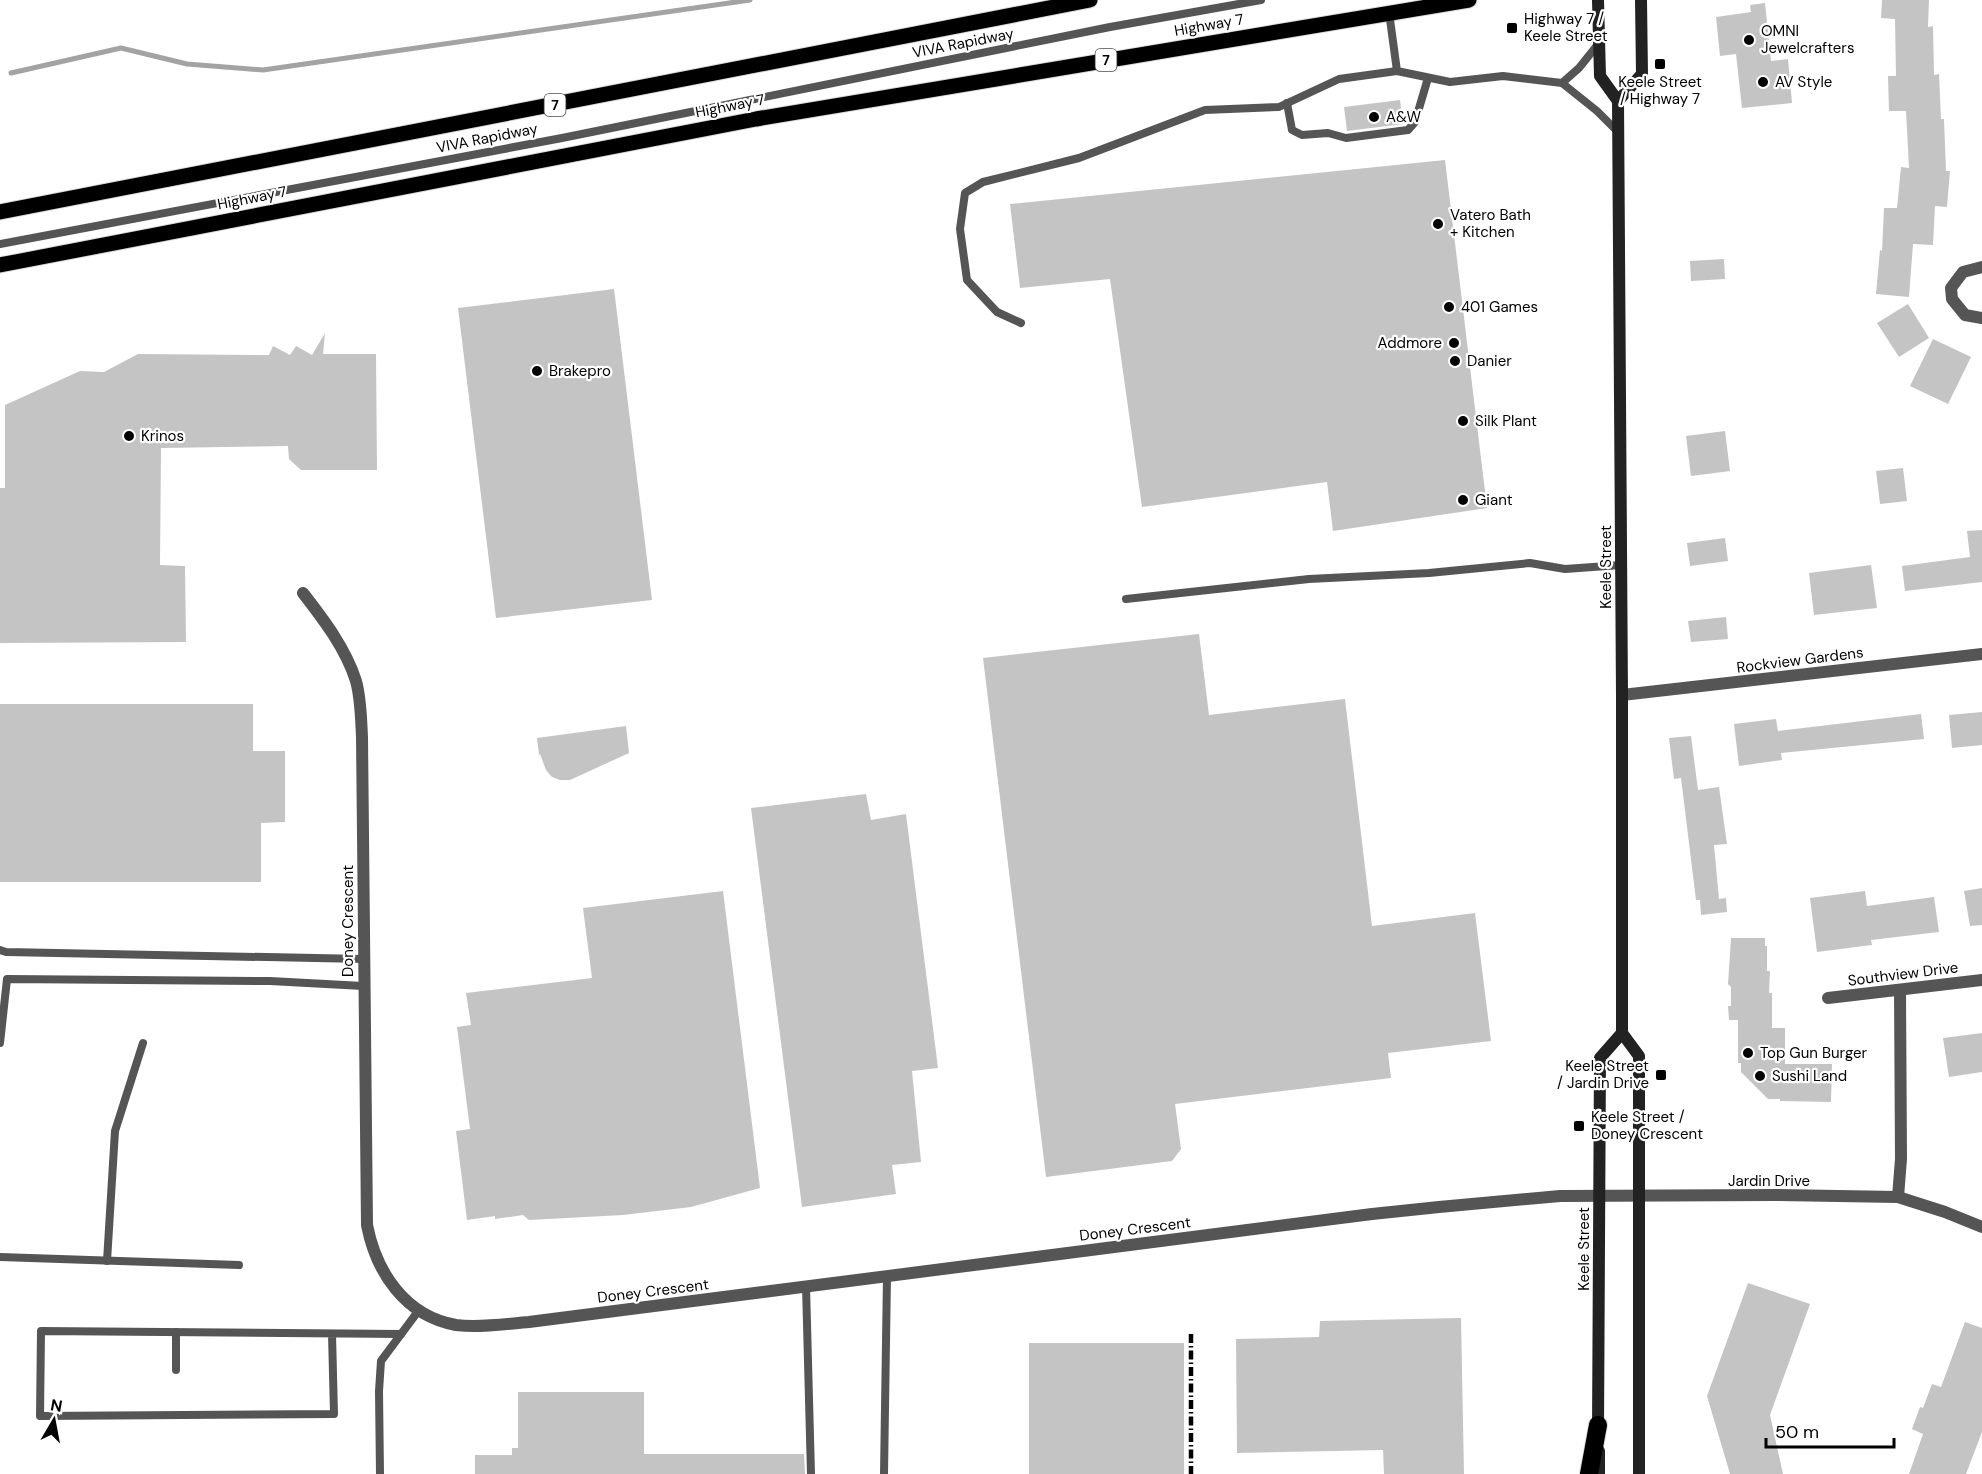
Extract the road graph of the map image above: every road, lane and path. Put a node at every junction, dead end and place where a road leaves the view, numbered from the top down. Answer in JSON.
{"nodes":[{"id":1,"x":1090,"y":0,"type":"edge"},
{"id":2,"x":1261,"y":0,"type":"edge"},
{"id":3,"x":1469,"y":0,"type":"edge"},
{"id":4,"x":1598,"y":0,"type":"edge"},
{"id":5,"x":1641,"y":0,"type":"edge"},
{"id":6,"x":1389,"y":12,"type":"junction"},
{"id":7,"x":1599,"y":43,"type":"junction"},
{"id":8,"x":1397,"y":71,"type":"junction"},
{"id":9,"x":1428,"y":78,"type":"junction"},
{"id":10,"x":1563,"y":83,"type":"junction"},
{"id":11,"x":1618,"y":101,"type":"junction"},
{"id":12,"x":1287,"y":103,"type":"junction"},
{"id":13,"x":1618,"y":132,"type":"junction"},
{"id":14,"x":0,"y":212,"type":"edge"},
{"id":15,"x":0,"y":244,"type":"edge"},
{"id":16,"x":0,"y":265,"type":"edge"},
{"id":17,"x":1982,"y":267,"type":"edge"},
{"id":18,"x":1982,"y":318,"type":"edge"},
{"id":19,"x":1021,"y":323,"type":"dead end"},
{"id":20,"x":1621,"y":565,"type":"junction"},
{"id":21,"x":303,"y":594,"type":"dead end"},
{"id":22,"x":1126,"y":599,"type":"dead end"},
{"id":23,"x":1982,"y":654,"type":"edge"},
{"id":24,"x":1622,"y":695,"type":"junction"},
{"id":25,"x":0,"y":950,"type":"edge"},
{"id":26,"x":364,"y":958,"type":"junction"},
{"id":27,"x":1982,"y":980,"type":"edge"},
{"id":28,"x":363,"y":986,"type":"junction"},
{"id":29,"x":1900,"y":990,"type":"junction"},
{"id":30,"x":1828,"y":998,"type":"dead end"},
{"id":31,"x":1622,"y":1033,"type":"junction"},
{"id":32,"x":0,"y":1043,"type":"edge"},
{"id":33,"x":143,"y":1043,"type":"dead end"},
{"id":34,"x":1599,"y":1196,"type":"junction"},
{"id":35,"x":1640,"y":1197,"type":"junction"},
{"id":36,"x":1898,"y":1197,"type":"junction"},
{"id":37,"x":1982,"y":1227,"type":"edge"},
{"id":38,"x":0,"y":1257,"type":"edge"},
{"id":39,"x":107,"y":1261,"type":"junction"},
{"id":40,"x":239,"y":1265,"type":"dead end"},
{"id":41,"x":887,"y":1276,"type":"junction"},
{"id":42,"x":806,"y":1286,"type":"junction"},
{"id":43,"x":419,"y":1310,"type":"junction"},
{"id":44,"x":176,"y":1332,"type":"junction"},
{"id":45,"x":332,"y":1334,"type":"junction"},
{"id":46,"x":400,"y":1334,"type":"junction"},
{"id":47,"x":176,"y":1370,"type":"dead end"},
{"id":48,"x":1598,"y":1425,"type":"junction"},
{"id":49,"x":380,"y":1474,"type":"edge"},
{"id":50,"x":811,"y":1474,"type":"edge"},
{"id":51,"x":884,"y":1474,"type":"edge"},
{"id":52,"x":1589,"y":1474,"type":"edge"},
{"id":53,"x":1599,"y":1474,"type":"edge"},
{"id":54,"x":1639,"y":1474,"type":"edge"}],
"edges":[{"from":1,"to":14,"type":"main road","number":"7"},
{"from":2,"to":15,"type":"lane","name":"VIVA Rapidway"},
{"from":3,"to":6,"type":"main road","name":"Highway 7","number":"7"},
{"from":4,"to":7,"type":"main road"},
{"from":5,"to":11,"type":"main road"},
{"from":6,"to":8,"type":"lane"},
{"from":6,"to":16,"type":"main road","name":"Highway 7","number":"7"},
{"from":7,"to":10,"type":"lane"},
{"from":7,"to":11,"type":"main road"},
{"from":8,"to":9,"type":"lane"},
{"from":8,"to":12,"type":"lane"},
{"from":9,"to":10,"type":"lane"},
{"from":9,"to":12,"type":"lane"},
{"from":10,"to":13,"type":"lane"},
{"from":11,"to":13,"type":"main road","name":"Keele Street"},
{"from":12,"to":19,"type":"lane"},
{"from":13,"to":20,"type":"main road","name":"Keele Street"},
{"from":17,"to":18,"type":"street"},
{"from":20,"to":22,"type":"lane"},
{"from":20,"to":24,"type":"main road","name":"Keele Street"},
{"from":21,"to":26,"type":"street","name":"Doney Crescent"},
{"from":23,"to":24,"type":"street","name":"Rockview Gardens"},
{"from":24,"to":31,"type":"main road","name":"Keele Street"},
{"from":25,"to":26,"type":"lane"},
{"from":26,"to":28,"type":"street","name":"Doney Crescent"},
{"from":27,"to":29,"type":"street","name":"Southview Drive"},
{"from":28,"to":32,"type":"lane"},
{"from":28,"to":43,"type":"street","name":"Doney Crescent"},
{"from":29,"to":30,"type":"street","name":"Southview Drive"},
{"from":29,"to":36,"type":"street"},
{"from":31,"to":34,"type":"main road","name":"Keele Street"},
{"from":31,"to":35,"type":"main road"},
{"from":33,"to":39,"type":"lane"},
{"from":34,"to":35,"type":"street","name":"Doney Crescent"},
{"from":34,"to":41,"type":"street","name":"Doney Crescent"},
{"from":34,"to":48,"type":"main road","name":"Keele Street"},
{"from":35,"to":36,"type":"street","name":"Jardin Drive"},
{"from":35,"to":54,"type":"main road"},
{"from":36,"to":37,"type":"street","name":"Jardin Drive"},
{"from":38,"to":39,"type":"lane"},
{"from":39,"to":40,"type":"lane"},
{"from":41,"to":42,"type":"street","name":"Doney Crescent"},
{"from":41,"to":51,"type":"lane"},
{"from":42,"to":43,"type":"street","name":"Doney Crescent"},
{"from":42,"to":50,"type":"lane"},
{"from":43,"to":46,"type":"lane"},
{"from":44,"to":45,"type":"lane"},
{"from":44,"to":45,"type":"lane"},
{"from":44,"to":47,"type":"lane"},
{"from":45,"to":46,"type":"lane"},
{"from":46,"to":49,"type":"lane"},
{"from":48,"to":52,"type":"highway"},
{"from":48,"to":53,"type":"main road","name":"Keele Street"}]}
